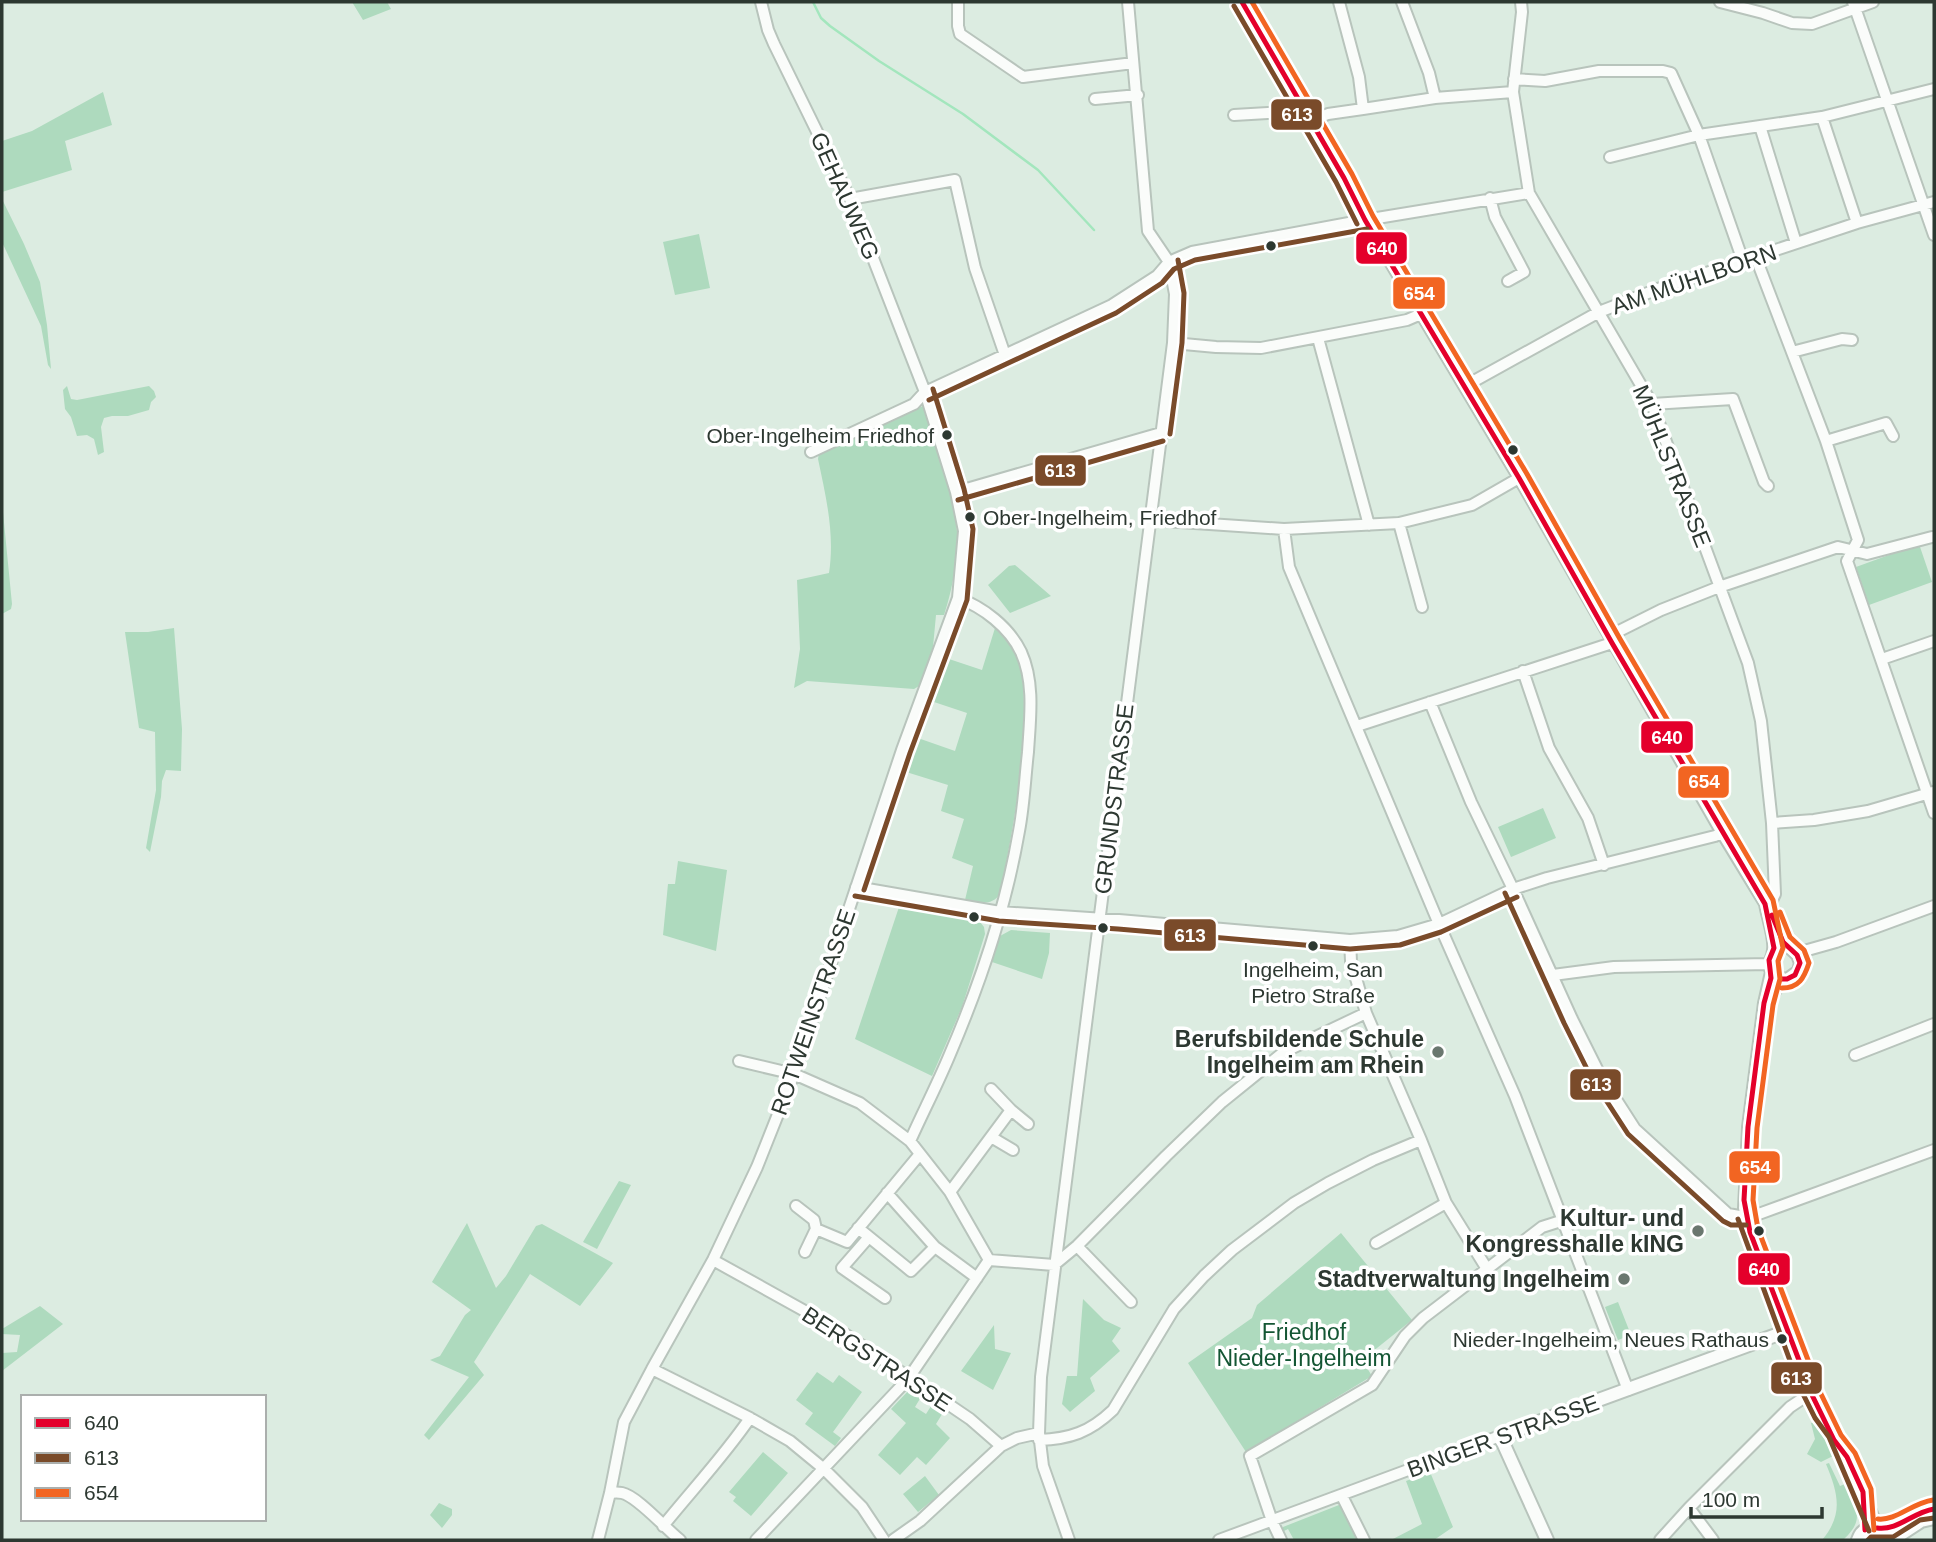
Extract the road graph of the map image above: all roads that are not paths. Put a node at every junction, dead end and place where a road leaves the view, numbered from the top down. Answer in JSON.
{"nodes":[{"id":1,"x":761,"y":2,"type":"edge"},
{"id":2,"x":958,"y":2,"type":"edge"},
{"id":3,"x":1129,"y":2,"type":"edge"},
{"id":4,"x":1242,"y":2,"type":"edge"},
{"id":5,"x":1339,"y":2,"type":"edge"},
{"id":6,"x":1402,"y":2,"type":"edge"},
{"id":7,"x":1521,"y":2,"type":"edge"},
{"id":8,"x":1720,"y":2,"type":"edge"},
{"id":9,"x":1873,"y":2,"type":"edge"},
{"id":10,"x":1854,"y":5,"type":"edge"},
{"id":11,"x":1765,"y":7,"type":"edge"},
{"id":12,"x":1133,"y":63,"type":"junction"},
{"id":13,"x":1514,"y":79,"type":"junction"},
{"id":14,"x":1934,"y":89,"type":"edge"},
{"id":15,"x":1513,"y":92,"type":"junction"},
{"id":16,"x":1138,"y":95,"type":"junction"},
{"id":17,"x":1095,"y":99,"type":"dead end"},
{"id":18,"x":1435,"y":99,"type":"junction"},
{"id":19,"x":1886,"y":100,"type":"junction"},
{"id":20,"x":1301,"y":104,"type":"junction"},
{"id":21,"x":1363,"y":109,"type":"junction"},
{"id":22,"x":1234,"y":115,"type":"dead end"},
{"id":23,"x":1822,"y":117,"type":"junction"},
{"id":24,"x":1311,"y":121,"type":"junction"},
{"id":25,"x":1760,"y":126,"type":"junction"},
{"id":26,"x":1699,"y":135,"type":"junction"},
{"id":27,"x":1609,"y":157,"type":"dead end"},
{"id":28,"x":1529,"y":193,"type":"junction"},
{"id":29,"x":1490,"y":198,"type":"junction"},
{"id":30,"x":850,"y":199,"type":"junction"},
{"id":31,"x":1929,"y":203,"type":"edge"},
{"id":32,"x":1365,"y":220,"type":"junction"},
{"id":33,"x":1857,"y":223,"type":"junction"},
{"id":34,"x":1934,"y":235,"type":"edge"},
{"id":35,"x":1796,"y":243,"type":"junction"},
{"id":36,"x":1756,"y":258,"type":"junction"},
{"id":37,"x":1743,"y":261,"type":"junction"},
{"id":38,"x":1169,"y":262,"type":"junction"},
{"id":39,"x":1508,"y":281,"type":"dead end"},
{"id":40,"x":1599,"y":312,"type":"junction"},
{"id":41,"x":1421,"y":314,"type":"junction"},
{"id":42,"x":1318,"y":338,"type":"junction"},
{"id":43,"x":1852,"y":340,"type":"dead end"},
{"id":44,"x":1173,"y":343,"type":"junction"},
{"id":45,"x":1792,"y":352,"type":"junction"},
{"id":46,"x":1005,"y":355,"type":"junction"},
{"id":47,"x":1465,"y":386,"type":"junction"},
{"id":48,"x":925,"y":392,"type":"junction"},
{"id":49,"x":1652,"y":404,"type":"junction"},
{"id":50,"x":1161,"y":433,"type":"junction"},
{"id":51,"x":1893,"y":436,"type":"dead end"},
{"id":52,"x":1826,"y":441,"type":"junction"},
{"id":53,"x":811,"y":452,"type":"dead end"},
{"id":54,"x":1520,"y":478,"type":"junction"},
{"id":55,"x":1768,"y":486,"type":"dead end"},
{"id":56,"x":956,"y":492,"type":"junction"},
{"id":57,"x":1150,"y":520,"type":"junction"},
{"id":58,"x":1399,"y":523,"type":"junction"},
{"id":59,"x":1369,"y":525,"type":"junction"},
{"id":60,"x":1284,"y":529,"type":"junction"},
{"id":61,"x":1932,"y":537,"type":"dead end"},
{"id":62,"x":1853,"y":550,"type":"junction"},
{"id":63,"x":1720,"y":587,"type":"junction"},
{"id":64,"x":958,"y":598,"type":"junction"},
{"id":65,"x":1422,"y":607,"type":"dead end"},
{"id":66,"x":1610,"y":639,"type":"junction"},
{"id":67,"x":1934,"y":641,"type":"edge"},
{"id":68,"x":1882,"y":659,"type":"junction"},
{"id":69,"x":1522,"y":671,"type":"junction"},
{"id":70,"x":1430,"y":702,"type":"junction"},
{"id":71,"x":1357,"y":726,"type":"junction"},
{"id":72,"x":1931,"y":793,"type":"edge"},
{"id":73,"x":1934,"y":813,"type":"edge"},
{"id":74,"x":1772,"y":823,"type":"junction"},
{"id":75,"x":1722,"y":833,"type":"junction"},
{"id":76,"x":1604,"y":865,"type":"junction"},
{"id":77,"x":856,"y":887,"type":"junction"},
{"id":78,"x":1513,"y":889,"type":"junction"},
{"id":79,"x":1765,"y":904,"type":"junction"},
{"id":80,"x":1934,"y":906,"type":"edge"},
{"id":81,"x":1000,"y":912,"type":"junction"},
{"id":82,"x":1099,"y":919,"type":"junction"},
{"id":83,"x":1439,"y":924,"type":"junction"},
{"id":84,"x":1350,"y":940,"type":"junction"},
{"id":85,"x":1836,"y":942,"type":"junction"},
{"id":86,"x":1791,"y":950,"type":"junction"},
{"id":87,"x":1771,"y":963,"type":"junction"},
{"id":88,"x":1800,"y":963,"type":"junction"},
{"id":89,"x":1553,"y":975,"type":"junction"},
{"id":90,"x":1782,"y":979,"type":"junction"},
{"id":91,"x":1366,"y":1013,"type":"junction"},
{"id":92,"x":1763,"y":1015,"type":"junction"},
{"id":93,"x":1934,"y":1024,"type":"edge"},
{"id":94,"x":1855,"y":1055,"type":"dead end"},
{"id":95,"x":739,"y":1061,"type":"dead end"},
{"id":96,"x":794,"y":1074,"type":"junction"},
{"id":97,"x":991,"y":1089,"type":"dead end"},
{"id":98,"x":1011,"y":1110,"type":"junction"},
{"id":99,"x":1028,"y":1124,"type":"dead end"},
{"id":100,"x":991,"y":1137,"type":"junction"},
{"id":101,"x":1421,"y":1140,"type":"junction"},
{"id":102,"x":910,"y":1141,"type":"junction"},
{"id":103,"x":1013,"y":1150,"type":"dead end"},
{"id":104,"x":1934,"y":1150,"type":"edge"},
{"id":105,"x":920,"y":1154,"type":"junction"},
{"id":106,"x":950,"y":1192,"type":"junction"},
{"id":107,"x":887,"y":1193,"type":"junction"},
{"id":108,"x":1446,"y":1203,"type":"junction"},
{"id":109,"x":796,"y":1206,"type":"dead end"},
{"id":110,"x":1746,"y":1216,"type":"junction"},
{"id":111,"x":1563,"y":1220,"type":"junction"},
{"id":112,"x":858,"y":1228,"type":"junction"},
{"id":113,"x":816,"y":1229,"type":"junction"},
{"id":114,"x":869,"y":1237,"type":"junction"},
{"id":115,"x":1376,"y":1243,"type":"dead end"},
{"id":116,"x":1077,"y":1246,"type":"junction"},
{"id":117,"x":935,"y":1247,"type":"junction"},
{"id":118,"x":805,"y":1252,"type":"dead end"},
{"id":119,"x":713,"y":1260,"type":"junction"},
{"id":120,"x":989,"y":1260,"type":"junction"},
{"id":121,"x":1054,"y":1265,"type":"junction"},
{"id":122,"x":1487,"y":1269,"type":"junction"},
{"id":123,"x":977,"y":1278,"type":"junction"},
{"id":124,"x":885,"y":1298,"type":"dead end"},
{"id":125,"x":1131,"y":1302,"type":"dead end"},
{"id":126,"x":1787,"y":1331,"type":"junction"},
{"id":127,"x":652,"y":1369,"type":"junction"},
{"id":128,"x":908,"y":1379,"type":"junction"},
{"id":129,"x":1628,"y":1390,"type":"junction"},
{"id":130,"x":1811,"y":1393,"type":"junction"},
{"id":131,"x":750,"y":1418,"type":"junction"},
{"id":132,"x":1039,"y":1436,"type":"junction"},
{"id":133,"x":1500,"y":1436,"type":"junction"},
{"id":134,"x":1001,"y":1446,"type":"junction"},
{"id":135,"x":824,"y":1469,"type":"junction"},
{"id":136,"x":610,"y":1493,"type":"junction"},
{"id":137,"x":1342,"y":1496,"type":"junction"},
{"id":138,"x":1689,"y":1508,"type":"junction"},
{"id":139,"x":1934,"y":1509,"type":"edge"},
{"id":140,"x":1934,"y":1518,"type":"edge"},
{"id":141,"x":1272,"y":1521,"type":"junction"},
{"id":142,"x":663,"y":1526,"type":"junction"},
{"id":143,"x":1877,"y":1534,"type":"edge"},
{"id":144,"x":598,"y":1540,"type":"edge"},
{"id":145,"x":680,"y":1540,"type":"edge"},
{"id":146,"x":756,"y":1540,"type":"edge"},
{"id":147,"x":884,"y":1540,"type":"edge"},
{"id":148,"x":893,"y":1540,"type":"edge"},
{"id":149,"x":1069,"y":1540,"type":"edge"},
{"id":150,"x":1219,"y":1540,"type":"edge"},
{"id":151,"x":1281,"y":1540,"type":"edge"},
{"id":152,"x":1364,"y":1540,"type":"edge"},
{"id":153,"x":1547,"y":1540,"type":"edge"},
{"id":154,"x":1660,"y":1540,"type":"edge"},
{"id":155,"x":1713,"y":1540,"type":"edge"}],
"edges":[{"from":1,"to":30,"type":"street","name":"GEHAUWEG"},
{"from":2,"to":12,"type":"street"},
{"from":3,"to":12,"type":"street"},
{"from":4,"to":20,"type":"street"},
{"from":5,"to":21,"type":"street"},
{"from":6,"to":18,"type":"street"},
{"from":7,"to":13,"type":"street","name":"MÜHLSTRASSE"},
{"from":8,"to":11,"type":"street"},
{"from":9,"to":10,"type":"street"},
{"from":10,"to":11,"type":"street"},
{"from":10,"to":19,"type":"street"},
{"from":12,"to":16,"type":"street"},
{"from":13,"to":15,"type":"street","name":"MÜHLSTRASSE"},
{"from":13,"to":26,"type":"street"},
{"from":14,"to":19,"type":"street"},
{"from":15,"to":18,"type":"street"},
{"from":15,"to":28,"type":"street","name":"MÜHLSTRASSE"},
{"from":16,"to":17,"type":"street"},
{"from":16,"to":38,"type":"street"},
{"from":18,"to":21,"type":"street"},
{"from":19,"to":23,"type":"street"},
{"from":19,"to":31,"type":"street"},
{"from":20,"to":22,"type":"street"},
{"from":20,"to":24,"type":"street"},
{"from":21,"to":24,"type":"street"},
{"from":23,"to":25,"type":"street"},
{"from":23,"to":33,"type":"street"},
{"from":24,"to":32,"type":"street"},
{"from":25,"to":26,"type":"street"},
{"from":25,"to":35,"type":"street"},
{"from":26,"to":27,"type":"street"},
{"from":26,"to":37,"type":"street"},
{"from":28,"to":29,"type":"street"},
{"from":28,"to":40,"type":"street","name":"MÜHLSTRASSE"},
{"from":29,"to":32,"type":"street"},
{"from":29,"to":39,"type":"street"},
{"from":30,"to":46,"type":"street"},
{"from":30,"to":48,"type":"street","name":"GEHAUWEG"},
{"from":31,"to":33,"type":"street","name":"AM MÜHLBORN"},
{"from":31,"to":34,"type":"street"},
{"from":32,"to":38,"type":"street"},
{"from":32,"to":41,"type":"street"},
{"from":33,"to":35,"type":"street","name":"AM MÜHLBORN"},
{"from":35,"to":36,"type":"street","name":"AM MÜHLBORN"},
{"from":36,"to":37,"type":"street","name":"AM MÜHLBORN"},
{"from":36,"to":45,"type":"street"},
{"from":37,"to":40,"type":"street","name":"AM MÜHLBORN"},
{"from":38,"to":44,"type":"street","name":"GRUNDSTRASSE"},
{"from":38,"to":46,"type":"street"},
{"from":40,"to":47,"type":"street","name":"AM MÜHLBORN"},
{"from":40,"to":49,"type":"street","name":"MÜHLSTRASSE"},
{"from":41,"to":42,"type":"street"},
{"from":41,"to":47,"type":"street"},
{"from":42,"to":44,"type":"street"},
{"from":42,"to":59,"type":"street"},
{"from":43,"to":45,"type":"street"},
{"from":44,"to":50,"type":"street","name":"GRUNDSTRASSE"},
{"from":45,"to":52,"type":"street"},
{"from":46,"to":48,"type":"street"},
{"from":47,"to":54,"type":"street"},
{"from":48,"to":53,"type":"street"},
{"from":48,"to":56,"type":"street","name":"ROTWEINSTRASSE"},
{"from":49,"to":55,"type":"street"},
{"from":49,"to":63,"type":"street","name":"MÜHLSTRASSE"},
{"from":50,"to":56,"type":"street"},
{"from":50,"to":57,"type":"street","name":"GRUNDSTRASSE"},
{"from":51,"to":52,"type":"street"},
{"from":52,"to":62,"type":"street"},
{"from":54,"to":58,"type":"street"},
{"from":54,"to":66,"type":"street"},
{"from":56,"to":64,"type":"street","name":"ROTWEINSTRASSE"},
{"from":57,"to":60,"type":"street"},
{"from":57,"to":82,"type":"street","name":"GRUNDSTRASSE"},
{"from":58,"to":59,"type":"street"},
{"from":58,"to":65,"type":"street"},
{"from":59,"to":60,"type":"street"},
{"from":60,"to":71,"type":"street"},
{"from":61,"to":62,"type":"street"},
{"from":62,"to":63,"type":"street"},
{"from":62,"to":68,"type":"street"},
{"from":63,"to":66,"type":"street"},
{"from":63,"to":74,"type":"street","name":"MÜHLSTRASSE"},
{"from":64,"to":77,"type":"street","name":"ROTWEINSTRASSE"},
{"from":64,"to":81,"type":"street"},
{"from":66,"to":69,"type":"street"},
{"from":66,"to":75,"type":"street"},
{"from":67,"to":68,"type":"street"},
{"from":68,"to":72,"type":"street"},
{"from":69,"to":70,"type":"street"},
{"from":69,"to":76,"type":"street"},
{"from":70,"to":71,"type":"street"},
{"from":70,"to":78,"type":"street"},
{"from":71,"to":83,"type":"street"},
{"from":72,"to":73,"type":"street"},
{"from":72,"to":74,"type":"street"},
{"from":74,"to":79,"type":"street","name":"MÜHLSTRASSE"},
{"from":75,"to":76,"type":"street"},
{"from":75,"to":79,"type":"street"},
{"from":76,"to":78,"type":"street"},
{"from":77,"to":81,"type":"street"},
{"from":77,"to":96,"type":"street","name":"ROTWEINSTRASSE"},
{"from":78,"to":83,"type":"street"},
{"from":78,"to":89,"type":"street"},
{"from":79,"to":86,"type":"street"},
{"from":79,"to":87,"type":"street"},
{"from":80,"to":85,"type":"street"},
{"from":81,"to":82,"type":"street"},
{"from":81,"to":102,"type":"street"},
{"from":82,"to":84,"type":"street"},
{"from":82,"to":121,"type":"street","name":"GRUNDSTRASSE"},
{"from":83,"to":84,"type":"street"},
{"from":83,"to":111,"type":"street"},
{"from":84,"to":91,"type":"street"},
{"from":85,"to":86,"type":"street"},
{"from":85,"to":88,"type":"street"},
{"from":86,"to":87,"type":"street"},
{"from":86,"to":88,"type":"street"},
{"from":87,"to":89,"type":"street"},
{"from":87,"to":90,"type":"street"},
{"from":87,"to":92,"type":"street"},
{"from":88,"to":90,"type":"street"},
{"from":89,"to":110,"type":"street"},
{"from":90,"to":92,"type":"street"},
{"from":91,"to":101,"type":"street"},
{"from":91,"to":116,"type":"street"},
{"from":92,"to":110,"type":"street"},
{"from":93,"to":94,"type":"street"},
{"from":95,"to":96,"type":"street"},
{"from":96,"to":102,"type":"street"},
{"from":96,"to":119,"type":"street","name":"ROTWEINSTRASSE"},
{"from":97,"to":98,"type":"street"},
{"from":98,"to":99,"type":"street"},
{"from":98,"to":100,"type":"street"},
{"from":100,"to":103,"type":"street"},
{"from":100,"to":106,"type":"street"},
{"from":101,"to":108,"type":"street"},
{"from":101,"to":132,"type":"street"},
{"from":102,"to":105,"type":"street"},
{"from":104,"to":110,"type":"street"},
{"from":105,"to":106,"type":"street"},
{"from":105,"to":107,"type":"street"},
{"from":106,"to":120,"type":"street"},
{"from":107,"to":112,"type":"street"},
{"from":107,"to":117,"type":"street"},
{"from":108,"to":115,"type":"street"},
{"from":108,"to":122,"type":"street"},
{"from":109,"to":113,"type":"street"},
{"from":110,"to":126,"type":"street"},
{"from":111,"to":122,"type":"street"},
{"from":111,"to":129,"type":"street"},
{"from":112,"to":113,"type":"street"},
{"from":112,"to":114,"type":"street"},
{"from":113,"to":118,"type":"street"},
{"from":114,"to":117,"type":"street"},
{"from":114,"to":124,"type":"street"},
{"from":116,"to":121,"type":"street"},
{"from":116,"to":125,"type":"street"},
{"from":117,"to":123,"type":"street"},
{"from":119,"to":127,"type":"street","name":"ROTWEINSTRASSE"},
{"from":119,"to":128,"type":"street","name":"BERGSTRASSE"},
{"from":120,"to":121,"type":"street"},
{"from":120,"to":123,"type":"street"},
{"from":121,"to":132,"type":"street","name":"GRUNDSTRASSE"},
{"from":122,"to":141,"type":"street"},
{"from":123,"to":128,"type":"street"},
{"from":126,"to":129,"type":"main road","name":"BINGER STRASSE"},
{"from":126,"to":130,"type":"main road"},
{"from":127,"to":131,"type":"street"},
{"from":127,"to":136,"type":"street","name":"ROTWEINSTRASSE"},
{"from":128,"to":134,"type":"street","name":"BERGSTRASSE"},
{"from":128,"to":135,"type":"street"},
{"from":129,"to":133,"type":"main road","name":"BINGER STRASSE"},
{"from":130,"to":138,"type":"street"},
{"from":130,"to":143,"type":"main road"},
{"from":131,"to":135,"type":"street"},
{"from":131,"to":142,"type":"street"},
{"from":132,"to":134,"type":"street"},
{"from":132,"to":149,"type":"street","name":"GRUNDSTRASSE"},
{"from":133,"to":137,"type":"street","name":"BINGER STRASSE"},
{"from":133,"to":153,"type":"main road"},
{"from":134,"to":148,"type":"street"},
{"from":135,"to":146,"type":"street"},
{"from":135,"to":147,"type":"street"},
{"from":136,"to":142,"type":"street"},
{"from":136,"to":144,"type":"street","name":"ROTWEINSTRASSE"},
{"from":137,"to":141,"type":"street","name":"BINGER STRASSE"},
{"from":137,"to":152,"type":"street"},
{"from":138,"to":154,"type":"street"},
{"from":138,"to":155,"type":"street"},
{"from":139,"to":143,"type":"main road"},
{"from":140,"to":143,"type":"main road"},
{"from":141,"to":150,"type":"street","name":"BINGER STRASSE"},
{"from":141,"to":151,"type":"street"},
{"from":142,"to":145,"type":"street"}]}
